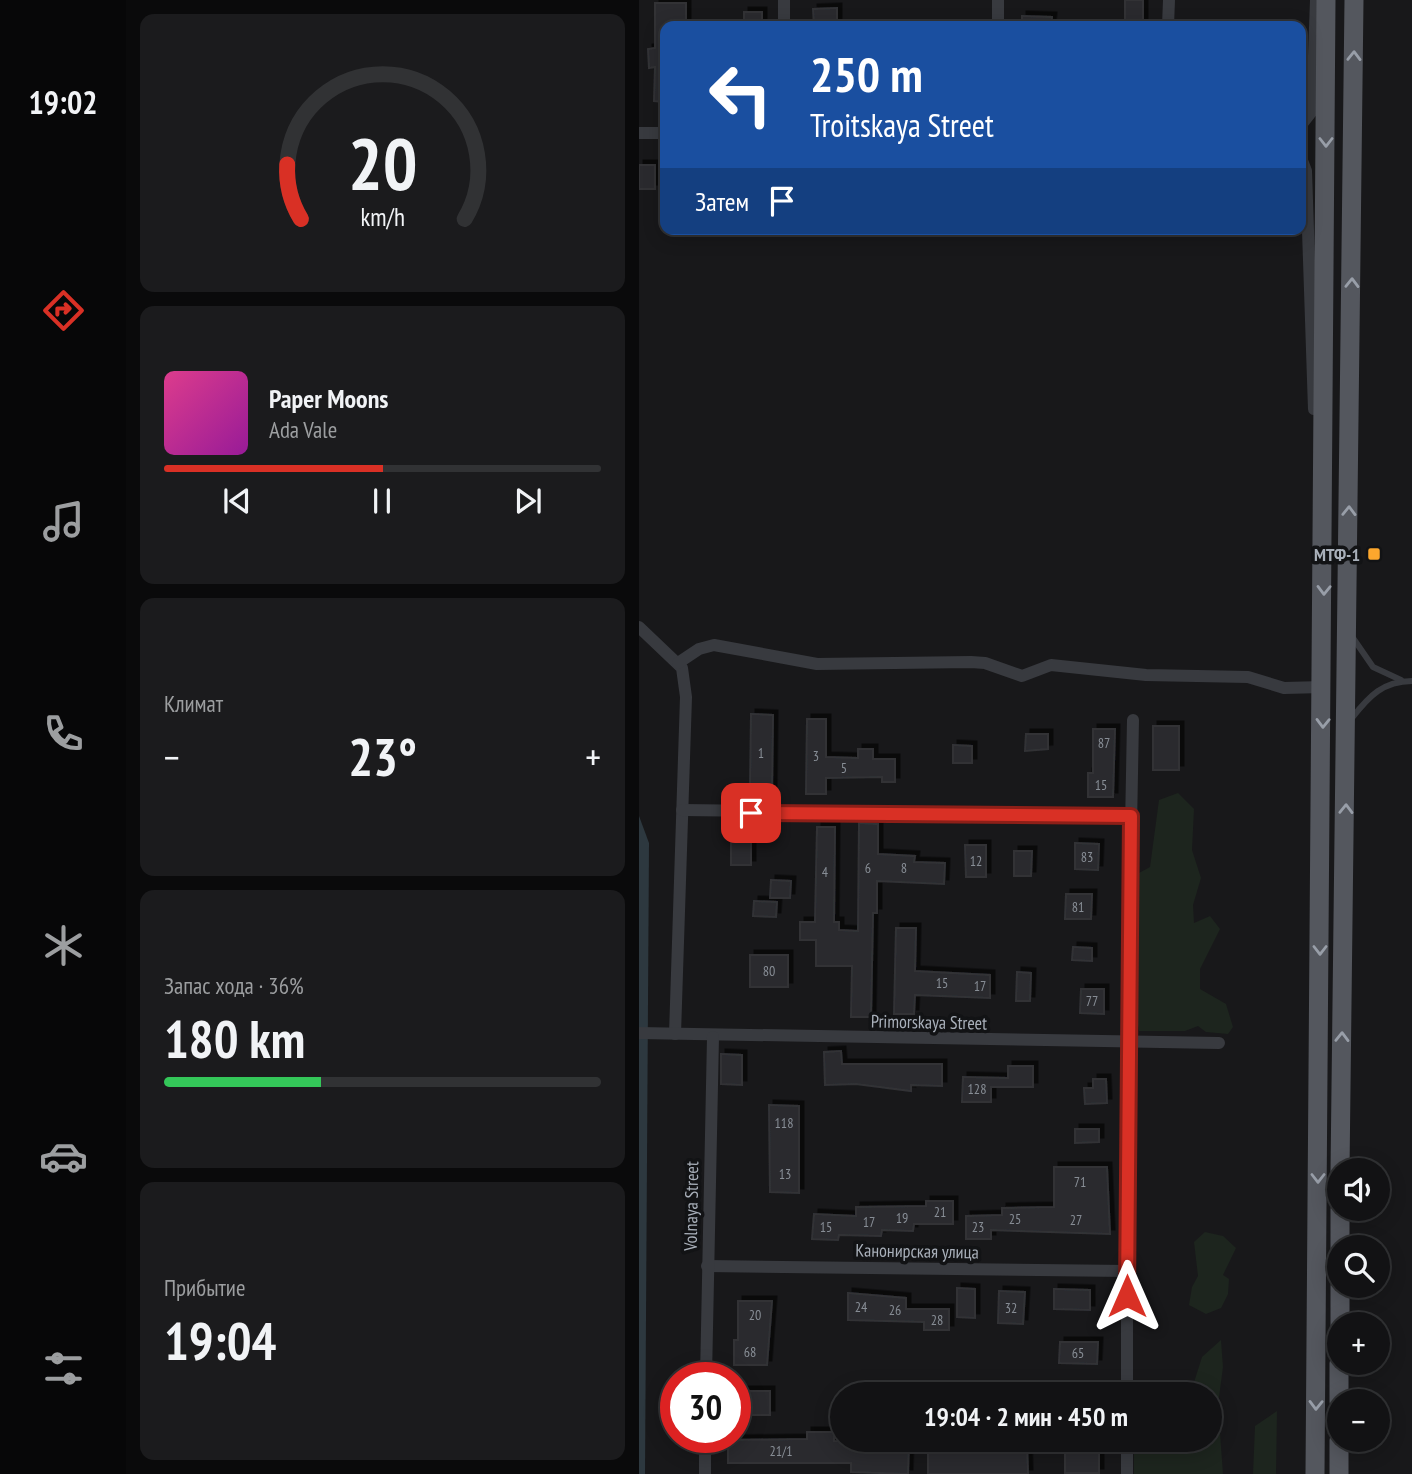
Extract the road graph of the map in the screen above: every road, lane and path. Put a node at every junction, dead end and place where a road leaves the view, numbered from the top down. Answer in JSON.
{"nodes":[{"id":1,"x":784,"y":0,"type":"edge"},
{"id":2,"x":998,"y":0,"type":"edge"},
{"id":3,"x":1169,"y":0,"type":"edge"},
{"id":4,"x":1316,"y":0,"type":"edge"},
{"id":5,"x":1326,"y":0,"type":"edge"},
{"id":6,"x":1354,"y":0,"type":"edge"},
{"id":7,"x":784,"y":21,"type":"edge"},
{"id":8,"x":998,"y":21,"type":"edge"},
{"id":9,"x":1168,"y":21,"type":"edge"},
{"id":10,"x":1306,"y":119,"type":"edge"},
{"id":11,"x":639,"y":133,"type":"edge"},
{"id":12,"x":660,"y":133,"type":"edge"},
{"id":13,"x":1306,"y":171,"type":"edge"},
{"id":14,"x":1324,"y":494,"type":"junction"},
{"id":15,"x":639,"y":627,"type":"edge"},
{"id":16,"x":1348,"y":628,"type":"junction"},
{"id":17,"x":678,"y":663,"type":"junction"},
{"id":18,"x":1403,"y":681,"type":"junction"},
{"id":19,"x":1412,"y":681,"type":"edge"},
{"id":20,"x":1323,"y":687,"type":"junction"},
{"id":21,"x":1134,"y":720,"type":"dead end"},
{"id":22,"x":1347,"y":724,"type":"junction"},
{"id":23,"x":682,"y":810,"type":"junction"},
{"id":24,"x":1131,"y":816,"type":"junction"},
{"id":25,"x":639,"y":1033,"type":"edge"},
{"id":26,"x":675,"y":1034,"type":"junction"},
{"id":27,"x":713,"y":1037,"type":"junction"},
{"id":28,"x":1127,"y":1042,"type":"junction"},
{"id":29,"x":1219,"y":1043,"type":"dead end"},
{"id":30,"x":1340,"y":1158,"type":"edge"},
{"id":31,"x":707,"y":1266,"type":"junction"},
{"id":32,"x":1127,"y":1271,"type":"junction"},
{"id":33,"x":706,"y":1362,"type":"edge"},
{"id":34,"x":1127,"y":1382,"type":"edge"},
{"id":35,"x":1127,"y":1452,"type":"edge"},
{"id":36,"x":1339,"y":1452,"type":"edge"},
{"id":37,"x":705,"y":1453,"type":"edge"},
{"id":38,"x":705,"y":1474,"type":"edge"},
{"id":39,"x":1127,"y":1474,"type":"edge"},
{"id":40,"x":1315,"y":1474,"type":"edge"},
{"id":41,"x":1339,"y":1474,"type":"edge"}],
"edges":[{"from":1,"to":7,"type":"street"},
{"from":2,"to":8,"type":"street"},
{"from":3,"to":9,"type":"street"},
{"from":4,"to":10,"type":"street"},
{"from":5,"to":14,"type":"main road","one_way":true},
{"from":16,"to":6,"type":"main road","one_way":true},
{"from":11,"to":12,"type":"street"},
{"from":13,"to":14,"type":"street"},
{"from":14,"to":20,"type":"main road","one_way":true},
{"from":15,"to":17,"type":"street"},
{"from":16,"to":18,"type":"lane"},
{"from":16,"to":22,"type":"main road"},
{"from":17,"to":20,"type":"street"},
{"from":17,"to":23,"type":"street"},
{"from":18,"to":19,"type":"lane"},
{"from":18,"to":22,"type":"lane"},
{"from":20,"to":40,"type":"main road","one_way":true},
{"from":21,"to":24,"type":"street"},
{"from":30,"to":22,"type":"main road","one_way":true},
{"from":23,"to":24,"type":"street"},
{"from":23,"to":26,"type":"street"},
{"from":24,"to":28,"type":"street"},
{"from":25,"to":26,"type":"street","name":"Primorskaya Street"},
{"from":26,"to":27,"type":"street","name":"Primorskaya Street"},
{"from":27,"to":28,"type":"street","name":"Primorskaya Street"},
{"from":27,"to":31,"type":"street","name":"Volnaya Street"},
{"from":28,"to":29,"type":"street","name":"Primorskaya Street"},
{"from":28,"to":32,"type":"street"},
{"from":31,"to":32,"type":"street","name":"Канонирская улица"},
{"from":31,"to":33,"type":"street","name":"Volnaya Street"},
{"from":32,"to":34,"type":"street"},
{"from":35,"to":39,"type":"street"},
{"from":36,"to":41,"type":"main road"},
{"from":37,"to":38,"type":"street"}]}
